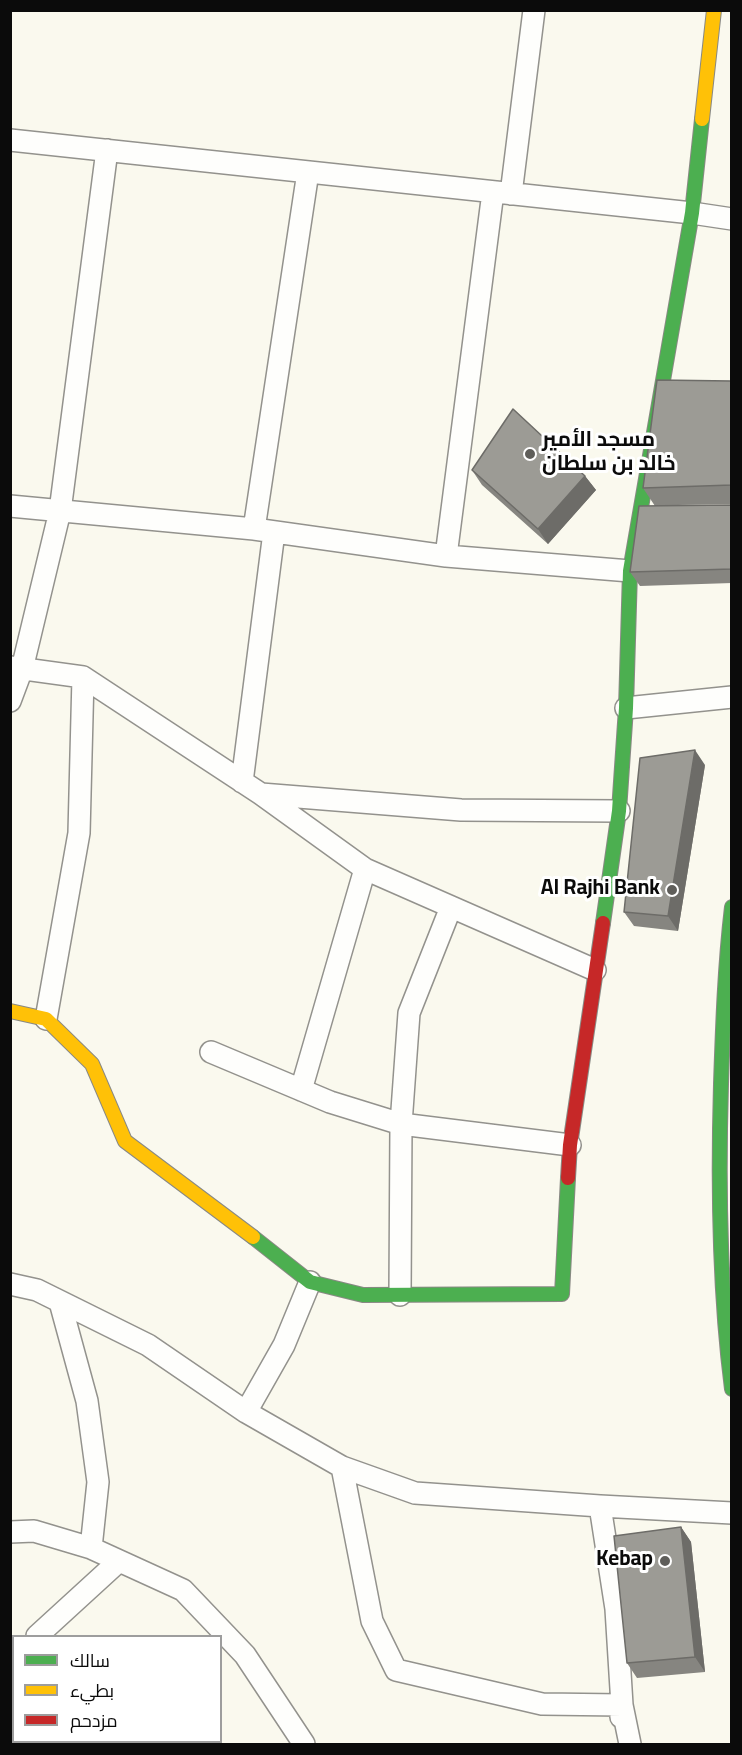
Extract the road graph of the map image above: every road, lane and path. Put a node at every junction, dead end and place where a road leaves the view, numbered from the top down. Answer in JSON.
{"nodes":[{"id":1,"x":534,"y":10,"type":"edge"},
{"id":2,"x":714,"y":10,"type":"edge"},
{"id":3,"x":10,"y":140,"type":"edge"},
{"id":4,"x":107,"y":150,"type":"junction"},
{"id":5,"x":308,"y":172,"type":"junction"},
{"id":6,"x":502,"y":193,"type":"junction"},
{"id":7,"x":692,"y":213,"type":"junction"},
{"id":8,"x":732,"y":219,"type":"edge"},
{"id":9,"x":10,"y":506,"type":"edge"},
{"id":10,"x":60,"y":511,"type":"junction"},
{"id":11,"x":264,"y":531,"type":"junction"},
{"id":12,"x":446,"y":556,"type":"junction"},
{"id":13,"x":630,"y":571,"type":"junction"},
{"id":14,"x":16,"y":668,"type":"edge"},
{"id":15,"x":82,"y":677,"type":"junction"},
{"id":16,"x":732,"y":697,"type":"edge"},
{"id":17,"x":10,"y":701,"type":"edge"},
{"id":18,"x":626,"y":708,"type":"junction"},
{"id":19,"x":242,"y":782,"type":"junction"},
{"id":20,"x":261,"y":794,"type":"junction"},
{"id":21,"x":619,"y":811,"type":"junction"},
{"id":22,"x":365,"y":869,"type":"junction"},
{"id":23,"x":451,"y":907,"type":"junction"},
{"id":24,"x":732,"y":907,"type":"edge"},
{"id":25,"x":595,"y":970,"type":"junction"},
{"id":26,"x":10,"y":1011,"type":"edge"},
{"id":27,"x":46,"y":1019,"type":"junction"},
{"id":28,"x":211,"y":1052,"type":"dead end"},
{"id":29,"x":302,"y":1090,"type":"junction"},
{"id":30,"x":401,"y":1124,"type":"junction"},
{"id":31,"x":570,"y":1145,"type":"junction"},
{"id":32,"x":310,"y":1281,"type":"junction"},
{"id":33,"x":10,"y":1284,"type":"edge"},
{"id":34,"x":400,"y":1295,"type":"junction"},
{"id":35,"x":60,"y":1302,"type":"junction"},
{"id":36,"x":732,"y":1389,"type":"edge"},
{"id":37,"x":246,"y":1412,"type":"junction"},
{"id":38,"x":342,"y":1467,"type":"junction"},
{"id":39,"x":600,"y":1506,"type":"junction"},
{"id":40,"x":732,"y":1513,"type":"edge"},
{"id":41,"x":10,"y":1532,"type":"edge"},
{"id":42,"x":91,"y":1548,"type":"junction"},
{"id":43,"x":119,"y":1561,"type":"junction"},
{"id":44,"x":38,"y":1635,"type":"edge"},
{"id":45,"x":622,"y":1705,"type":"junction"},
{"id":46,"x":303,"y":1744,"type":"edge"},
{"id":47,"x":619,"y":1744,"type":"edge"},
{"id":48,"x":630,"y":1744,"type":"edge"}],
"edges":[{"from":1,"to":6,"type":"street"},
{"from":2,"to":7,"type":"street"},
{"from":3,"to":4,"type":"street"},
{"from":4,"to":5,"type":"street"},
{"from":4,"to":10,"type":"street"},
{"from":5,"to":6,"type":"street"},
{"from":5,"to":11,"type":"street"},
{"from":6,"to":7,"type":"street"},
{"from":6,"to":12,"type":"street"},
{"from":7,"to":8,"type":"street"},
{"from":7,"to":13,"type":"street"},
{"from":9,"to":10,"type":"street"},
{"from":10,"to":11,"type":"street"},
{"from":10,"to":14,"type":"street"},
{"from":11,"to":12,"type":"street"},
{"from":11,"to":19,"type":"street"},
{"from":12,"to":13,"type":"street"},
{"from":13,"to":18,"type":"street"},
{"from":14,"to":15,"type":"street"},
{"from":14,"to":17,"type":"street"},
{"from":15,"to":19,"type":"street"},
{"from":15,"to":27,"type":"street"},
{"from":16,"to":18,"type":"street"},
{"from":18,"to":21,"type":"street"},
{"from":19,"to":20,"type":"street"},
{"from":20,"to":21,"type":"street"},
{"from":20,"to":22,"type":"street"},
{"from":21,"to":25,"type":"street"},
{"from":22,"to":23,"type":"street"},
{"from":22,"to":29,"type":"street"},
{"from":23,"to":25,"type":"street"},
{"from":23,"to":30,"type":"street"},
{"from":24,"to":36,"type":"street"},
{"from":25,"to":31,"type":"street"},
{"from":26,"to":27,"type":"street"},
{"from":27,"to":32,"type":"street"},
{"from":28,"to":29,"type":"street"},
{"from":29,"to":30,"type":"street"},
{"from":30,"to":31,"type":"street"},
{"from":30,"to":34,"type":"street"},
{"from":31,"to":34,"type":"street"},
{"from":32,"to":34,"type":"street"},
{"from":32,"to":37,"type":"street"},
{"from":33,"to":35,"type":"street"},
{"from":35,"to":37,"type":"street"},
{"from":35,"to":42,"type":"street"},
{"from":37,"to":38,"type":"street"},
{"from":38,"to":39,"type":"street"},
{"from":38,"to":45,"type":"street"},
{"from":39,"to":40,"type":"street"},
{"from":39,"to":45,"type":"street"},
{"from":41,"to":42,"type":"street"},
{"from":42,"to":43,"type":"street"},
{"from":43,"to":44,"type":"street"},
{"from":43,"to":46,"type":"street"},
{"from":45,"to":47,"type":"street"},
{"from":45,"to":48,"type":"street"}]}
